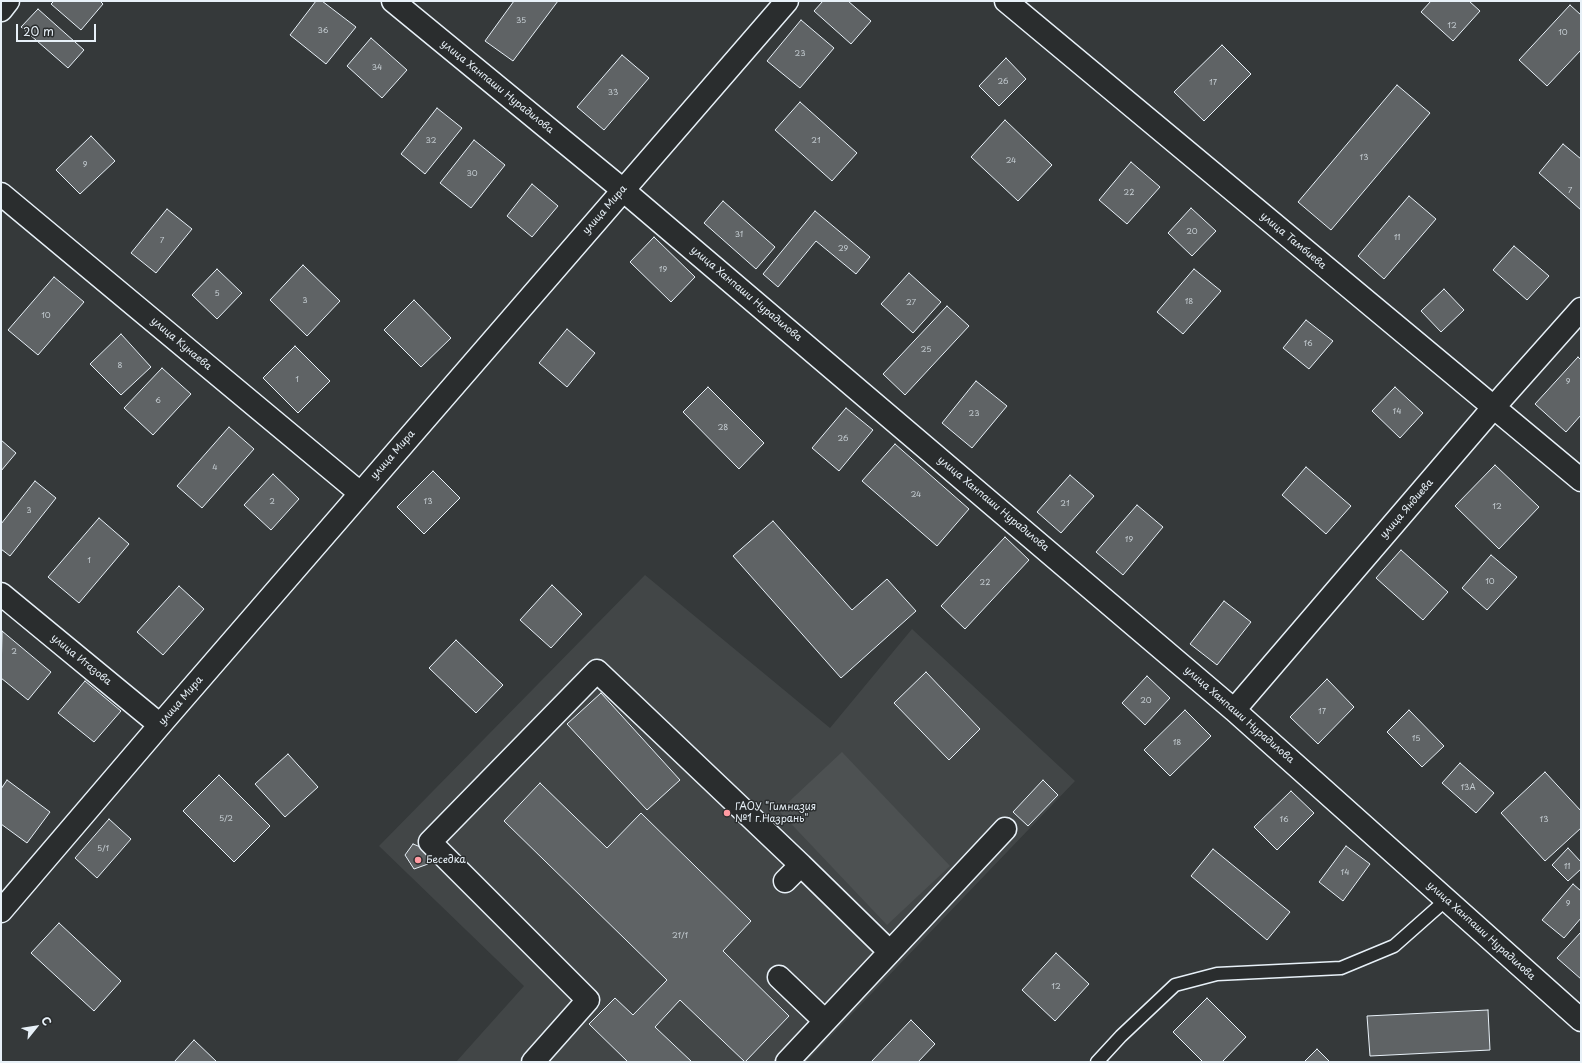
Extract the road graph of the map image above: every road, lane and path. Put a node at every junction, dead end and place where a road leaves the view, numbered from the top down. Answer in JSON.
{"nodes":[{"id":1,"x":8,"y":1,"type":"edge"},
{"id":2,"x":393,"y":1,"type":"edge"},
{"id":3,"x":787,"y":1,"type":"edge"},
{"id":4,"x":1006,"y":1,"type":"edge"},
{"id":5,"x":1,"y":10,"type":"edge"},
{"id":6,"x":622,"y":190,"type":"junction"},
{"id":7,"x":1,"y":194,"type":"edge"},
{"id":8,"x":1581,"y":309,"type":"edge"},
{"id":9,"x":1493,"y":408,"type":"junction"},
{"id":10,"x":1581,"y":480,"type":"edge"},
{"id":11,"x":360,"y":493,"type":"junction"},
{"id":12,"x":1,"y":594,"type":"edge"},
{"id":13,"x":1234,"y":710,"type":"junction"},
{"id":14,"x":160,"y":725,"type":"junction"},
{"id":15,"x":1005,"y":830,"type":"dead end"},
{"id":16,"x":801,"y":865,"type":"junction"},
{"id":17,"x":785,"y":881,"type":"dead end"},
{"id":18,"x":1446,"y":900,"type":"junction"},
{"id":19,"x":1,"y":911,"type":"edge"},
{"id":20,"x":890,"y":952,"type":"junction"},
{"id":21,"x":779,"y":977,"type":"dead end"},
{"id":22,"x":1581,"y":1020,"type":"edge"},
{"id":23,"x":825,"y":1021,"type":"junction"},
{"id":24,"x":533,"y":1062,"type":"edge"},
{"id":25,"x":787,"y":1062,"type":"edge"},
{"id":26,"x":1097,"y":1062,"type":"edge"}],
"edges":[{"from":1,"to":5,"type":"street"},
{"from":2,"to":6,"type":"street","name":"улица Ханпаши Нурадилова"},
{"from":3,"to":6,"type":"street","name":"улица Мира"},
{"from":4,"to":9,"type":"street","name":"улица Тамбиева"},
{"from":6,"to":11,"type":"street","name":"улица Мира"},
{"from":6,"to":13,"type":"street","name":"улица Ханпаши Нурадилова"},
{"from":7,"to":11,"type":"street","name":"улица Кунаева"},
{"from":8,"to":9,"type":"street","name":"улица Яндиева"},
{"from":9,"to":10,"type":"street","name":"улица Тамбиева"},
{"from":9,"to":13,"type":"street","name":"улица Яндиева"},
{"from":11,"to":14,"type":"street","name":"улица Мира"},
{"from":12,"to":14,"type":"street","name":"улица Итазова"},
{"from":13,"to":18,"type":"street","name":"улица Ханпаши Нурадилова"},
{"from":14,"to":19,"type":"street","name":"улица Мира"},
{"from":15,"to":20,"type":"street"},
{"from":16,"to":17,"type":"street"},
{"from":16,"to":20,"type":"street"},
{"from":16,"to":24,"type":"street"},
{"from":18,"to":22,"type":"street","name":"улица Ханпаши Нурадилова"},
{"from":18,"to":26,"type":"lane"},
{"from":20,"to":23,"type":"street"},
{"from":21,"to":23,"type":"street"},
{"from":23,"to":25,"type":"street"}]}
